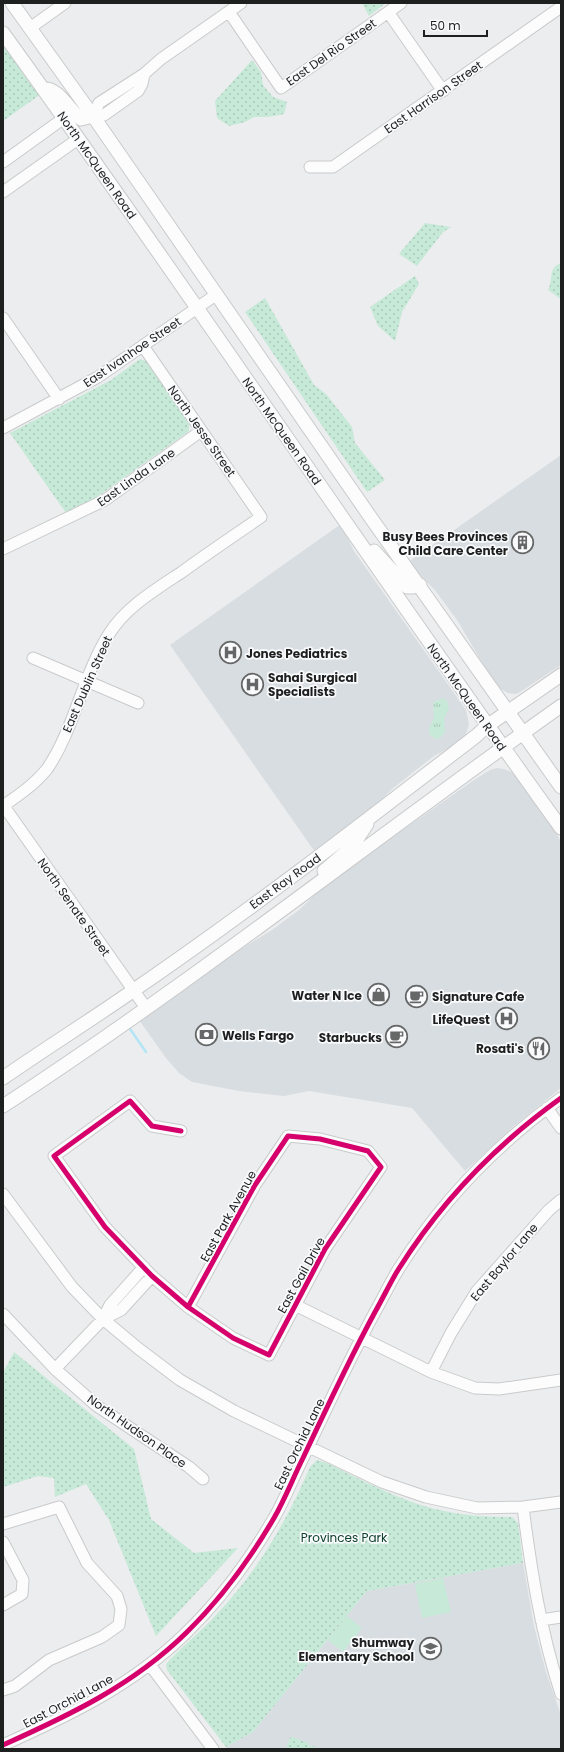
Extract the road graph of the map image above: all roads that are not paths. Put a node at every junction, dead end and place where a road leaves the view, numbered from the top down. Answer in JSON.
{"nodes":[{"id":1,"x":12,"y":3,"type":"edge"},
{"id":2,"x":65,"y":3,"type":"edge"},
{"id":3,"x":241,"y":3,"type":"edge"},
{"id":4,"x":401,"y":3,"type":"edge"},
{"id":5,"x":561,"y":7,"type":"edge"},
{"id":6,"x":553,"y":8,"type":"edge"},
{"id":7,"x":228,"y":12,"type":"junction"},
{"id":8,"x":388,"y":12,"type":"junction"},
{"id":9,"x":30,"y":28,"type":"junction"},
{"id":10,"x":3,"y":33,"type":"edge"},
{"id":11,"x":43,"y":89,"type":"junction"},
{"id":12,"x":443,"y":91,"type":"junction"},
{"id":13,"x":93,"y":116,"type":"junction"},
{"id":14,"x":64,"y":118,"type":"junction"},
{"id":15,"x":78,"y":139,"type":"junction"},
{"id":16,"x":3,"y":162,"type":"edge"},
{"id":17,"x":310,"y":167,"type":"dead end"},
{"id":18,"x":3,"y":192,"type":"edge"},
{"id":19,"x":217,"y":294,"type":"junction"},
{"id":20,"x":197,"y":308,"type":"junction"},
{"id":21,"x":3,"y":318,"type":"edge"},
{"id":22,"x":143,"y":346,"type":"junction"},
{"id":23,"x":59,"y":398,"type":"junction"},
{"id":24,"x":3,"y":428,"type":"edge"},
{"id":25,"x":201,"y":431,"type":"junction"},
{"id":26,"x":261,"y":517,"type":"joint"},
{"id":27,"x":351,"y":531,"type":"junction"},
{"id":28,"x":3,"y":549,"type":"edge"},
{"id":29,"x":420,"y":585,"type":"junction"},
{"id":30,"x":33,"y":658,"type":"dead end"},
{"id":31,"x":561,"y":675,"type":"edge"},
{"id":32,"x":87,"y":681,"type":"junction"},
{"id":33,"x":138,"y":703,"type":"dead end"},
{"id":34,"x":561,"y":706,"type":"edge"},
{"id":35,"x":507,"y":712,"type":"junction"},
{"id":36,"x":487,"y":726,"type":"junction"},
{"id":37,"x":523,"y":733,"type":"junction"},
{"id":38,"x":503,"y":747,"type":"junction"},
{"id":39,"x":561,"y":787,"type":"edge"},
{"id":40,"x":3,"y":806,"type":"edge"},
{"id":41,"x":375,"y":814,"type":"junction"},
{"id":42,"x":561,"y":828,"type":"edge"},
{"id":43,"x":308,"y":892,"type":"junction"},
{"id":44,"x":134,"y":990,"type":"junction"},
{"id":45,"x":146,"y":1008,"type":"junction"},
{"id":46,"x":3,"y":1078,"type":"edge"},
{"id":47,"x":561,"y":1098,"type":"edge"},
{"id":48,"x":3,"y":1106,"type":"edge"},
{"id":49,"x":547,"y":1108,"type":"junction"},
{"id":50,"x":561,"y":1128,"type":"edge"},
{"id":51,"x":181,"y":1131,"type":"dead end"},
{"id":52,"x":381,"y":1166,"type":"joint"},
{"id":53,"x":3,"y":1194,"type":"edge"},
{"id":54,"x":561,"y":1200,"type":"edge"},
{"id":55,"x":148,"y":1272,"type":"junction"},
{"id":56,"x":295,"y":1305,"type":"junction"},
{"id":57,"x":188,"y":1307,"type":"junction"},
{"id":58,"x":3,"y":1316,"type":"edge"},
{"id":59,"x":103,"y":1319,"type":"junction"},
{"id":60,"x":361,"y":1338,"type":"junction"},
{"id":61,"x":55,"y":1369,"type":"junction"},
{"id":62,"x":431,"y":1372,"type":"junction"},
{"id":63,"x":561,"y":1380,"type":"edge"},
{"id":64,"x":308,"y":1446,"type":"junction"},
{"id":65,"x":203,"y":1479,"type":"dead end"},
{"id":66,"x":561,"y":1502,"type":"edge"},
{"id":67,"x":523,"y":1507,"type":"junction"},
{"id":68,"x":3,"y":1524,"type":"edge"},
{"id":69,"x":3,"y":1542,"type":"edge"},
{"id":70,"x":3,"y":1605,"type":"edge"},
{"id":71,"x":561,"y":1617,"type":"edge"},
{"id":72,"x":541,"y":1620,"type":"junction"},
{"id":73,"x":150,"y":1666,"type":"junction"},
{"id":74,"x":3,"y":1690,"type":"edge"},
{"id":75,"x":561,"y":1694,"type":"edge"},
{"id":76,"x":3,"y":1746,"type":"edge"},
{"id":77,"x":213,"y":1749,"type":"edge"}],
"edges":[{"from":1,"to":9,"type":"main road","name":"North McQueen Road"},
{"from":2,"to":9,"type":"street"},
{"from":3,"to":7,"type":"street"},
{"from":4,"to":8,"type":"street","name":"East Del Rio Street"},
{"from":5,"to":6,"type":"street","name":"East Harrison Street"},
{"from":6,"to":12,"type":"street","name":"East Harrison Street"},
{"from":7,"to":8,"type":"street","name":"East Del Rio Street"},
{"from":7,"to":13,"type":"street"},
{"from":8,"to":12,"type":"street"},
{"from":9,"to":13,"type":"main road","name":"North McQueen Road"},
{"from":10,"to":11,"type":"main road","name":"North McQueen Road"},
{"from":11,"to":13,"type":"main road"},
{"from":11,"to":14,"type":"main road","name":"North McQueen Road"},
{"from":12,"to":17,"type":"street","name":"East Harrison Street"},
{"from":13,"to":19,"type":"main road","name":"North McQueen Road"},
{"from":14,"to":15,"type":"main road","name":"North McQueen Road"},
{"from":14,"to":16,"type":"street"},
{"from":15,"to":18,"type":"street"},
{"from":15,"to":20,"type":"main road","name":"North McQueen Road"},
{"from":19,"to":20,"type":"street","name":"East Ivanhoe Street"},
{"from":19,"to":29,"type":"main road","name":"North McQueen Road"},
{"from":20,"to":22,"type":"street","name":"East Ivanhoe Street"},
{"from":20,"to":27,"type":"main road","name":"North McQueen Road"},
{"from":21,"to":23,"type":"street"},
{"from":22,"to":23,"type":"street","name":"East Ivanhoe Street"},
{"from":22,"to":25,"type":"street","name":"North Jesse Street"},
{"from":23,"to":24,"type":"street","name":"East Ivanhoe Street"},
{"from":25,"to":26,"type":"street","name":"North Jesse Street"},
{"from":25,"to":28,"type":"street","name":"East Linda Lane"},
{"from":26,"to":32,"type":"street","name":"East Dublin Street"},
{"from":27,"to":29,"type":"main road"},
{"from":27,"to":36,"type":"main road","name":"North McQueen Road"},
{"from":29,"to":35,"type":"main road","name":"North McQueen Road"},
{"from":30,"to":32,"type":"street"},
{"from":31,"to":35,"type":"main road","name":"East Ray Road"},
{"from":32,"to":33,"type":"street"},
{"from":32,"to":40,"type":"street","name":"East Dublin Street"},
{"from":34,"to":37,"type":"main road","name":"East Ray Road"},
{"from":35,"to":36,"type":"main road","name":"East Ray Road"},
{"from":35,"to":37,"type":"main road","name":"North McQueen Road"},
{"from":36,"to":38,"type":"main road","name":"North McQueen Road"},
{"from":36,"to":41,"type":"main road","name":"East Ray Road"},
{"from":37,"to":38,"type":"main road","name":"East Ray Road"},
{"from":37,"to":39,"type":"main road","name":"North McQueen Road"},
{"from":38,"to":42,"type":"main road","name":"North McQueen Road"},
{"from":38,"to":43,"type":"main road","name":"East Ray Road"},
{"from":40,"to":44,"type":"street","name":"North Senate Street"},
{"from":41,"to":43,"type":"main road"},
{"from":41,"to":44,"type":"main road","name":"East Ray Road"},
{"from":43,"to":45,"type":"main road","name":"East Ray Road"},
{"from":44,"to":45,"type":"street","name":"North Senate Street"},
{"from":44,"to":46,"type":"main road","name":"East Ray Road"},
{"from":45,"to":48,"type":"main road","name":"East Ray Road"},
{"from":47,"to":49,"type":"street","name":"East Orchid Lane"},
{"from":49,"to":50,"type":"street"},
{"from":49,"to":60,"type":"street","name":"East Orchid Lane"},
{"from":51,"to":55,"type":"street"},
{"from":52,"to":56,"type":"street","name":"East Gail Drive"},
{"from":52,"to":57,"type":"street","name":"East Park Avenue"},
{"from":53,"to":59,"type":"street"},
{"from":54,"to":62,"type":"street","name":"East Baylor Lane"},
{"from":55,"to":57,"type":"street"},
{"from":55,"to":59,"type":"street"},
{"from":56,"to":57,"type":"street","name":"East Gail Drive"},
{"from":56,"to":60,"type":"street"},
{"from":58,"to":61,"type":"street","name":"North Hudson Place"},
{"from":59,"to":61,"type":"street"},
{"from":59,"to":64,"type":"street"},
{"from":60,"to":62,"type":"street"},
{"from":60,"to":64,"type":"street","name":"East Orchid Lane"},
{"from":61,"to":65,"type":"street","name":"North Hudson Place"},
{"from":62,"to":63,"type":"street"},
{"from":64,"to":67,"type":"street"},
{"from":64,"to":73,"type":"street","name":"East Orchid Lane"},
{"from":66,"to":67,"type":"street"},
{"from":67,"to":72,"type":"street"},
{"from":68,"to":74,"type":"street"},
{"from":69,"to":70,"type":"street"},
{"from":71,"to":72,"type":"street"},
{"from":72,"to":75,"type":"street"},
{"from":73,"to":76,"type":"street","name":"East Orchid Lane"},
{"from":73,"to":77,"type":"street"}]}
